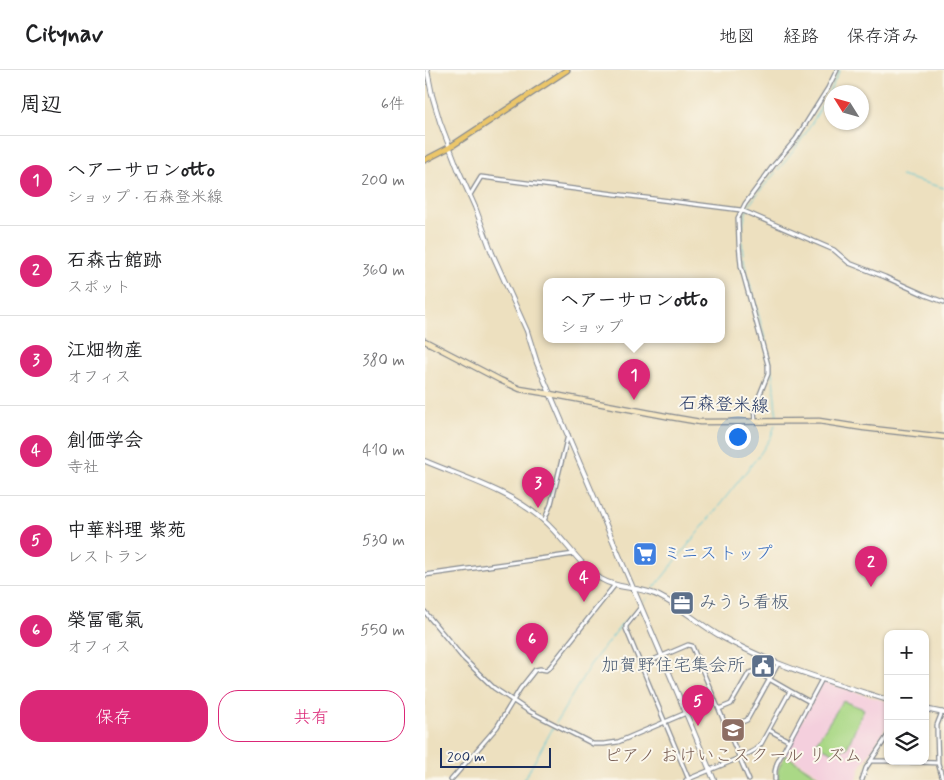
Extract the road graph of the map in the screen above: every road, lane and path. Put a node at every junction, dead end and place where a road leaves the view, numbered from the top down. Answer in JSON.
{"nodes":[{"id":1,"x":427,"y":70,"type":"edge"},
{"id":2,"x":567,"y":70,"type":"edge"},
{"id":3,"x":837,"y":70,"type":"edge"},
{"id":4,"x":450,"y":147,"type":"junction"},
{"id":5,"x":425,"y":160,"type":"edge"},
{"id":6,"x":471,"y":195,"type":"junction"},
{"id":7,"x":743,"y":211,"type":"junction"},
{"id":8,"x":944,"y":302,"type":"edge"},
{"id":9,"x":425,"y":341,"type":"edge"},
{"id":10,"x":550,"y":394,"type":"junction"},
{"id":11,"x":755,"y":422,"type":"junction"},
{"id":12,"x":568,"y":435,"type":"junction"},
{"id":13,"x":944,"y":437,"type":"edge"},
{"id":14,"x":425,"y":461,"type":"edge"},
{"id":15,"x":544,"y":521,"type":"junction"},
{"id":16,"x":575,"y":554,"type":"junction"},
{"id":17,"x":425,"y":575,"type":"edge"},
{"id":18,"x":614,"y":586,"type":"junction"},
{"id":19,"x":633,"y":588,"type":"junction"},
{"id":20,"x":641,"y":607,"type":"junction"},
{"id":21,"x":425,"y":612,"type":"edge"},
{"id":22,"x":663,"y":656,"type":"junction"},
{"id":23,"x":778,"y":664,"type":"junction"},
{"id":24,"x":641,"y":665,"type":"junction"},
{"id":25,"x":822,"y":679,"type":"junction"},
{"id":26,"x":769,"y":680,"type":"junction"},
{"id":27,"x":790,"y":691,"type":"junction"},
{"id":28,"x":884,"y":699,"type":"edge"},
{"id":29,"x":513,"y":701,"type":"junction"},
{"id":30,"x":810,"y":702,"type":"junction"},
{"id":31,"x":719,"y":710,"type":"junction"},
{"id":32,"x":929,"y":711,"type":"edge"},
{"id":33,"x":686,"y":712,"type":"junction"},
{"id":34,"x":943,"y":712,"type":"edge"},
{"id":35,"x":665,"y":722,"type":"junction"},
{"id":36,"x":727,"y":728,"type":"junction"},
{"id":37,"x":769,"y":730,"type":"junction"},
{"id":38,"x":884,"y":740,"type":"edge"},
{"id":39,"x":789,"y":741,"type":"junction"},
{"id":40,"x":740,"y":758,"type":"junction"},
{"id":41,"x":871,"y":760,"type":"junction"},
{"id":42,"x":884,"y":761,"type":"edge"},
{"id":43,"x":929,"y":763,"type":"edge"},
{"id":44,"x":938,"y":763,"type":"junction"},
{"id":45,"x":710,"y":770,"type":"junction"},
{"id":46,"x":451,"y":780,"type":"edge"},
{"id":47,"x":688,"y":780,"type":"edge"},
{"id":48,"x":714,"y":780,"type":"edge"},
{"id":49,"x":749,"y":780,"type":"edge"},
{"id":50,"x":775,"y":780,"type":"edge"},
{"id":51,"x":861,"y":780,"type":"edge"},
{"id":52,"x":943,"y":780,"type":"edge"}],
"edges":[{"from":1,"to":4,"type":"street"},
{"from":2,"to":4,"type":"main road"},
{"from":3,"to":7,"type":"street"},
{"from":4,"to":5,"type":"main road"},
{"from":4,"to":6,"type":"street"},
{"from":6,"to":7,"type":"street"},
{"from":6,"to":10,"type":"street"},
{"from":7,"to":8,"type":"street"},
{"from":7,"to":11,"type":"street"},
{"from":9,"to":10,"type":"main road","name":"石森登米線"},
{"from":10,"to":11,"type":"main road","name":"石森登米線"},
{"from":10,"to":12,"type":"street"},
{"from":11,"to":13,"type":"main road","name":"石森登米線"},
{"from":12,"to":15,"type":"street"},
{"from":12,"to":19,"type":"street"},
{"from":14,"to":15,"type":"street"},
{"from":15,"to":16,"type":"street"},
{"from":16,"to":17,"type":"street"},
{"from":16,"to":18,"type":"street"},
{"from":18,"to":19,"type":"street"},
{"from":18,"to":29,"type":"street"},
{"from":19,"to":20,"type":"street"},
{"from":19,"to":23,"type":"street"},
{"from":20,"to":22,"type":"street"},
{"from":20,"to":24,"type":"street"},
{"from":21,"to":29,"type":"street"},
{"from":22,"to":24,"type":"street"},
{"from":22,"to":31,"type":"street"},
{"from":22,"to":33,"type":"street"},
{"from":23,"to":25,"type":"street"},
{"from":23,"to":26,"type":"street"},
{"from":24,"to":35,"type":"street"},
{"from":25,"to":28,"type":"street"},
{"from":25,"to":30,"type":"street"},
{"from":26,"to":27,"type":"street"},
{"from":26,"to":31,"type":"street"},
{"from":26,"to":36,"type":"street"},
{"from":27,"to":30,"type":"street"},
{"from":27,"to":37,"type":"street"},
{"from":29,"to":35,"type":"street"},
{"from":29,"to":46,"type":"street"},
{"from":30,"to":39,"type":"street"},
{"from":31,"to":36,"type":"street"},
{"from":32,"to":34,"type":"street"},
{"from":33,"to":35,"type":"street"},
{"from":33,"to":45,"type":"street"},
{"from":34,"to":44,"type":"street"},
{"from":35,"to":47,"type":"street"},
{"from":36,"to":40,"type":"street"},
{"from":37,"to":39,"type":"street"},
{"from":37,"to":40,"type":"street"},
{"from":38,"to":41,"type":"street"},
{"from":39,"to":50,"type":"street"},
{"from":40,"to":45,"type":"street"},
{"from":40,"to":49,"type":"street"},
{"from":41,"to":42,"type":"street"},
{"from":41,"to":51,"type":"street"},
{"from":43,"to":44,"type":"street"},
{"from":44,"to":52,"type":"street"},
{"from":45,"to":47,"type":"street"},
{"from":45,"to":48,"type":"street"}]}
